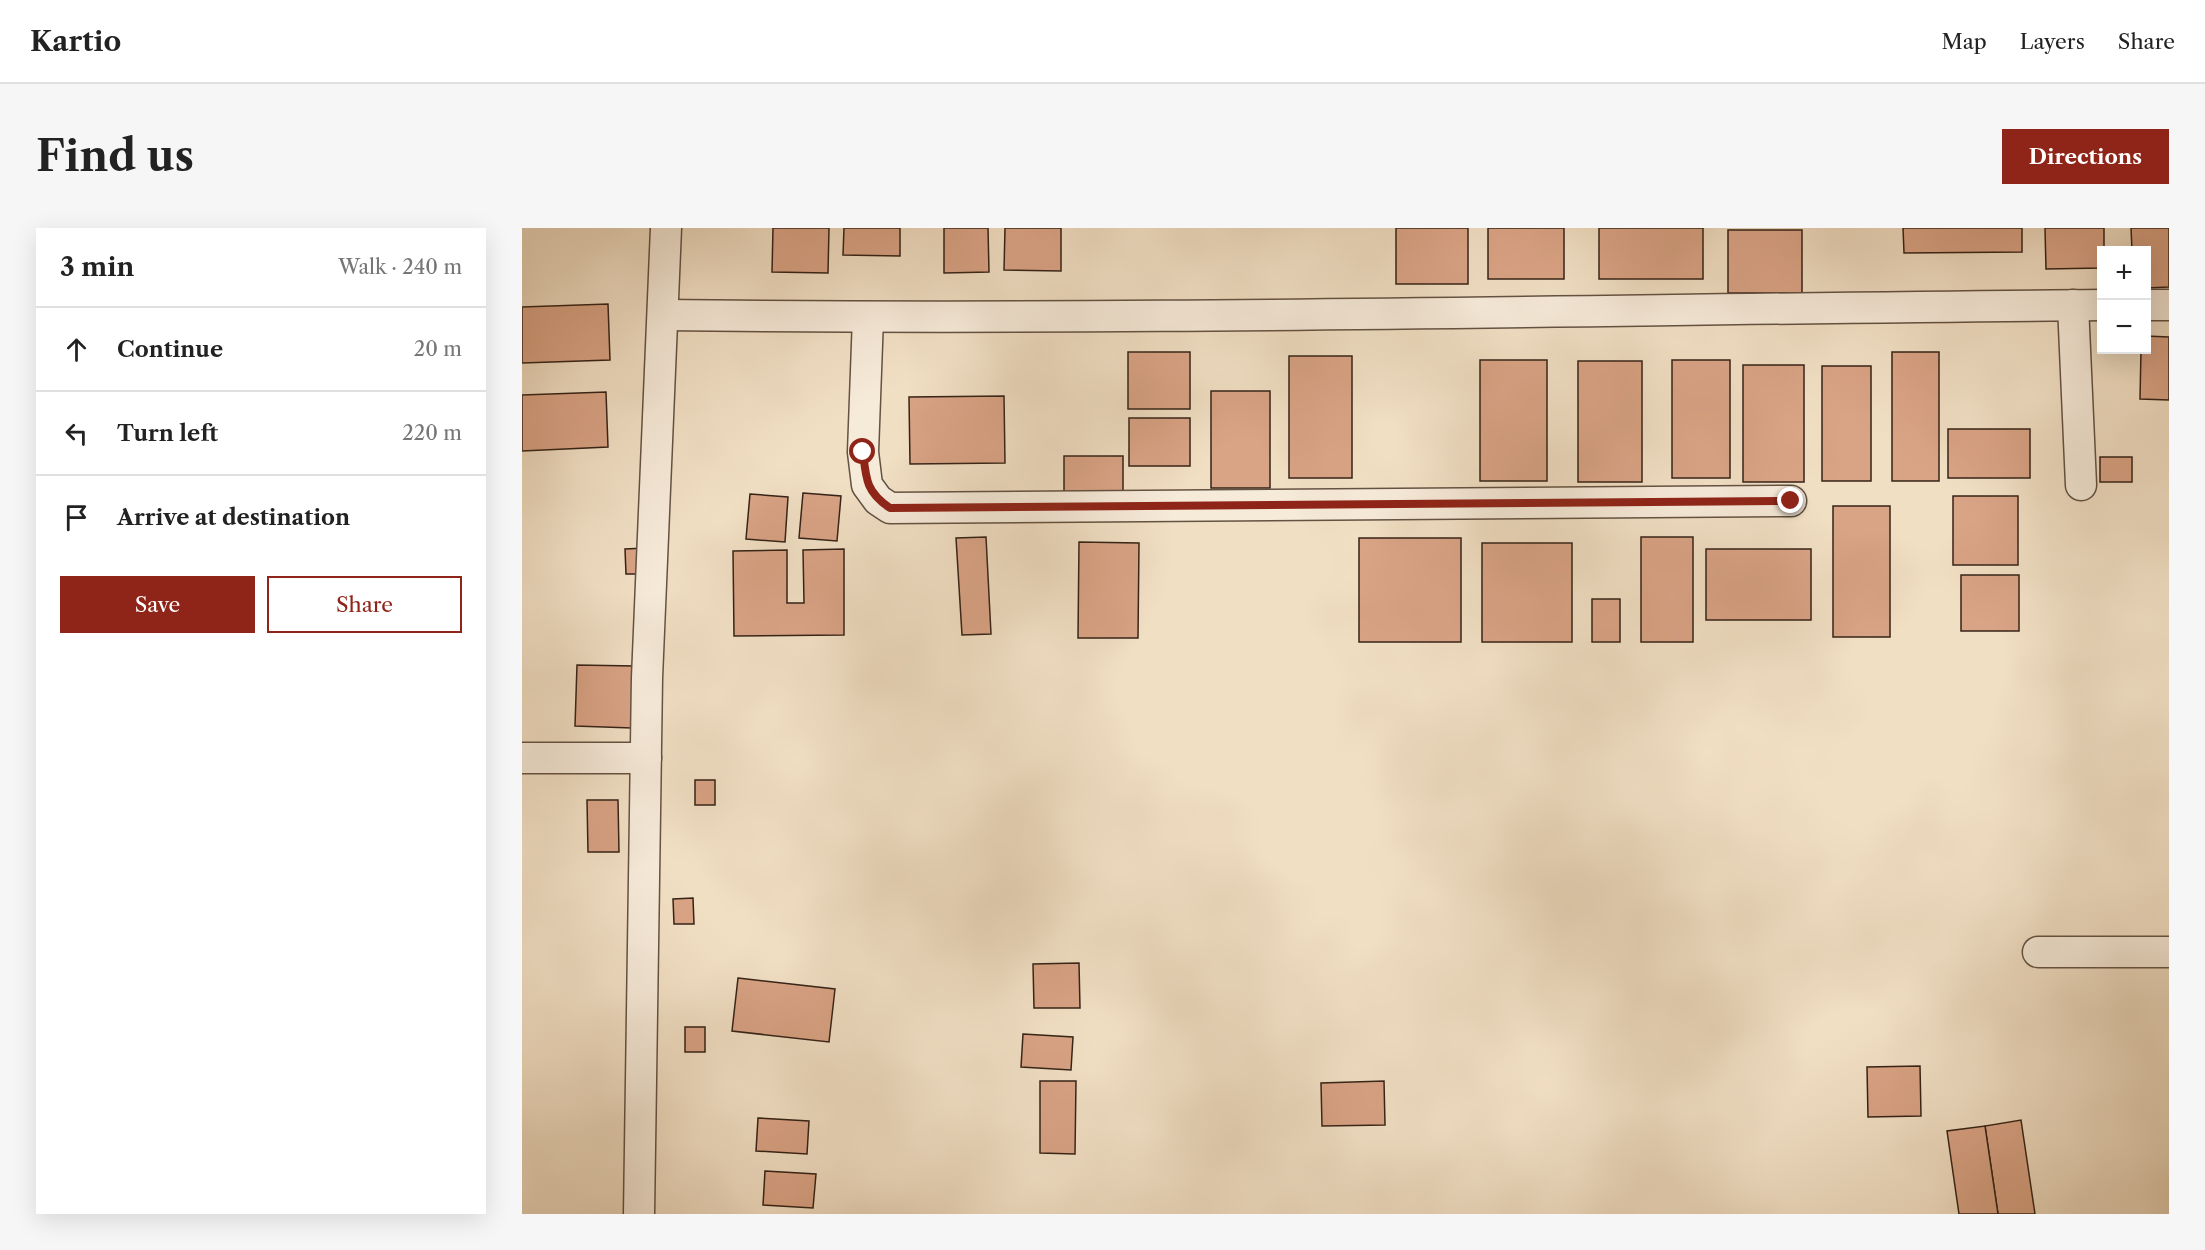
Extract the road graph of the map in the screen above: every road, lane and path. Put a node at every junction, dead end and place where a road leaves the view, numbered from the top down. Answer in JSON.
{"nodes":[{"id":1,"x":666,"y":228,"type":"edge"},
{"id":2,"x":2087,"y":305,"type":"edge"},
{"id":3,"x":2151,"y":305,"type":"edge"},
{"id":4,"x":2169,"y":305,"type":"edge"},
{"id":5,"x":663,"y":315,"type":"junction"},
{"id":6,"x":868,"y":318,"type":"junction"},
{"id":7,"x":2081,"y":485,"type":"dead end"},
{"id":8,"x":1791,"y":501,"type":"dead end"},
{"id":9,"x":522,"y":758,"type":"edge"},
{"id":10,"x":646,"y":758,"type":"junction"},
{"id":11,"x":2038,"y":952,"type":"dead end"},
{"id":12,"x":2169,"y":952,"type":"edge"},
{"id":13,"x":639,"y":1214,"type":"edge"}],
"edges":[{"from":1,"to":5,"type":"street"},
{"from":2,"to":6,"type":"street"},
{"from":2,"to":7,"type":"street"},
{"from":3,"to":4,"type":"street"},
{"from":5,"to":6,"type":"street"},
{"from":5,"to":10,"type":"street"},
{"from":6,"to":8,"type":"street"},
{"from":9,"to":10,"type":"street"},
{"from":10,"to":13,"type":"street"},
{"from":11,"to":12,"type":"street"}]}
